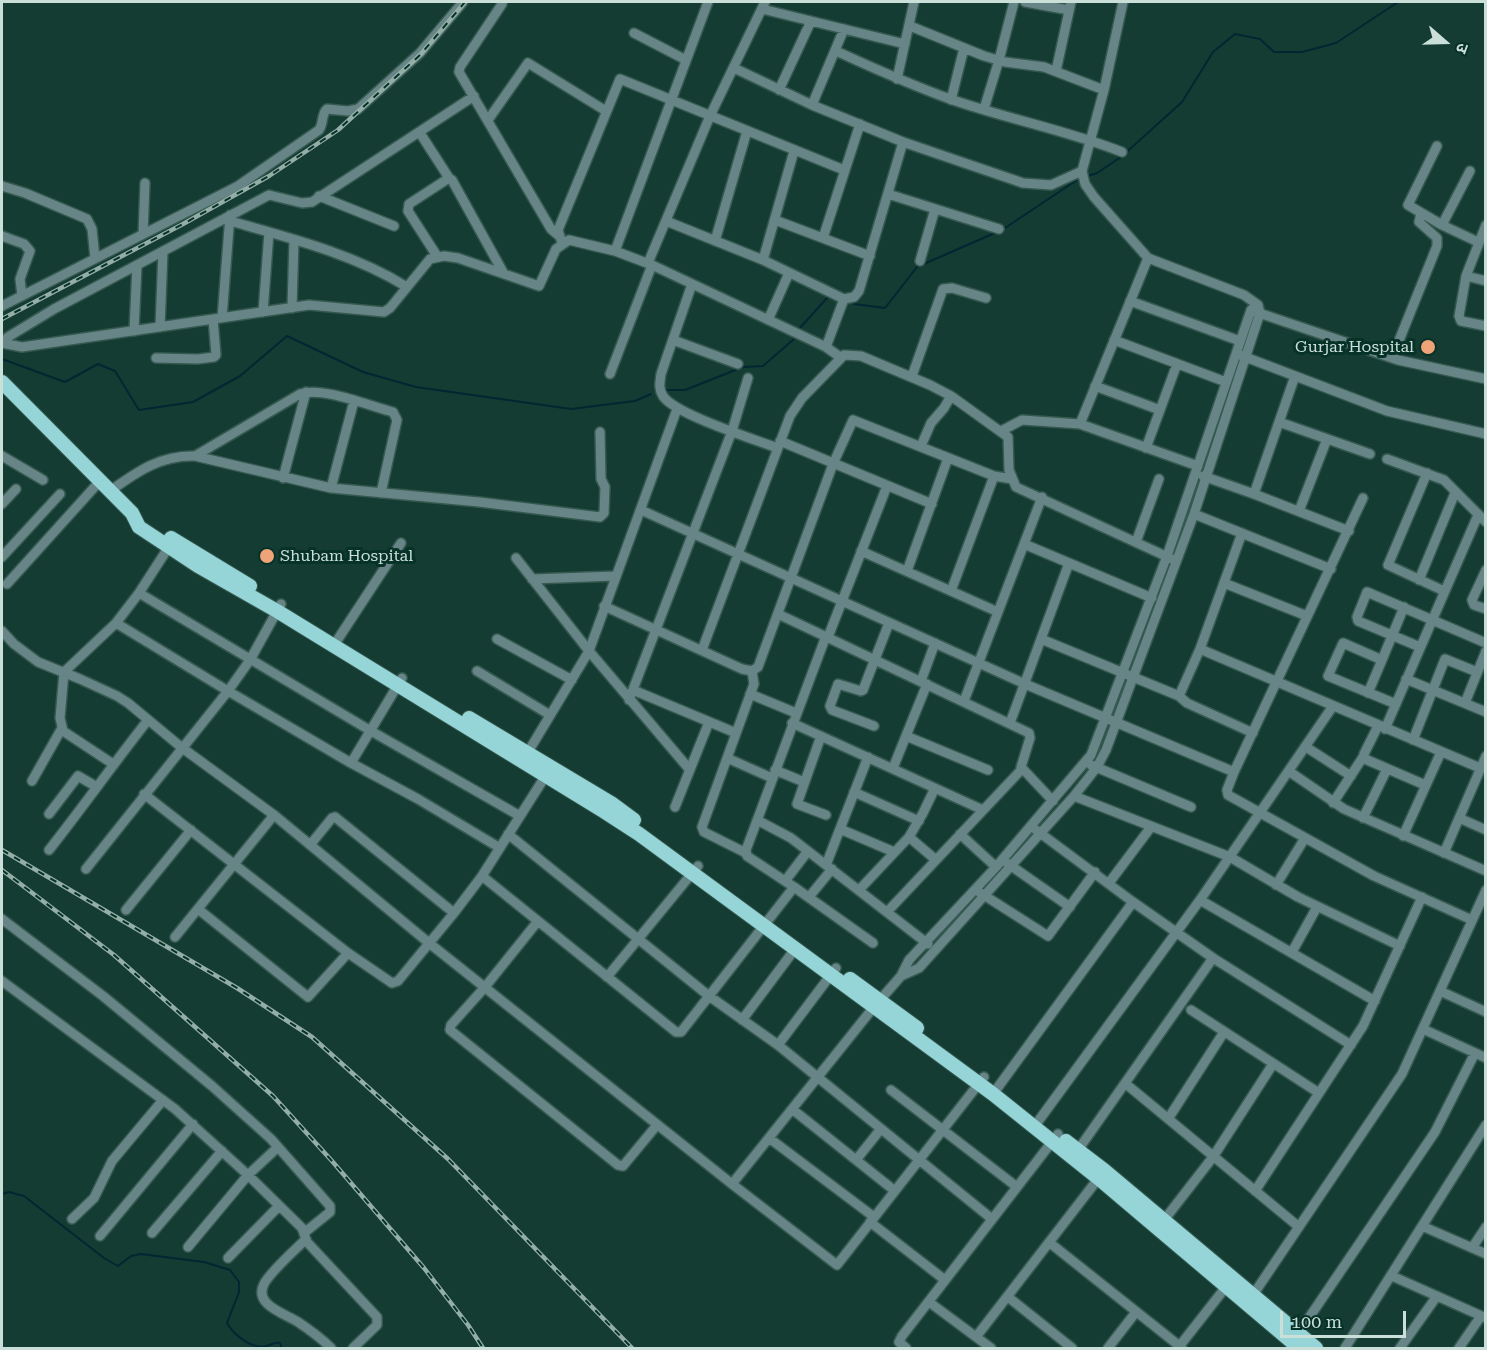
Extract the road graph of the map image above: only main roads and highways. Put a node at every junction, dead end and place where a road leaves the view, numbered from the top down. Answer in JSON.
{"nodes":[{"id":1,"x":2,"y":382,"type":"edge"},
{"id":2,"x":279,"y":608,"type":"junction"},
{"id":3,"x":400,"y":681,"type":"junction"},
{"id":4,"x":766,"y":921,"type":"junction"},
{"id":5,"x":833,"y":971,"type":"junction"},
{"id":6,"x":1055,"y":1138,"type":"junction"},
{"id":7,"x":1101,"y":1174,"type":"junction"},
{"id":8,"x":1229,"y":1283,"type":"junction"},
{"id":9,"x":1299,"y":1348,"type":"edge"},
{"id":10,"x":1316,"y":1348,"type":"edge"}],
"edges":[{"from":1,"to":2,"type":"main road"},
{"from":2,"to":3,"type":"main road"},
{"from":2,"to":3,"type":"main road"},
{"from":3,"to":4,"type":"main road"},
{"from":4,"to":5,"type":"main road"},
{"from":4,"to":5,"type":"main road"},
{"from":5,"to":6,"type":"main road"},
{"from":6,"to":7,"type":"main road"},
{"from":6,"to":7,"type":"main road"},
{"from":7,"to":8,"type":"main road"},
{"from":8,"to":9,"type":"main road"},
{"from":8,"to":10,"type":"main road"}]}
